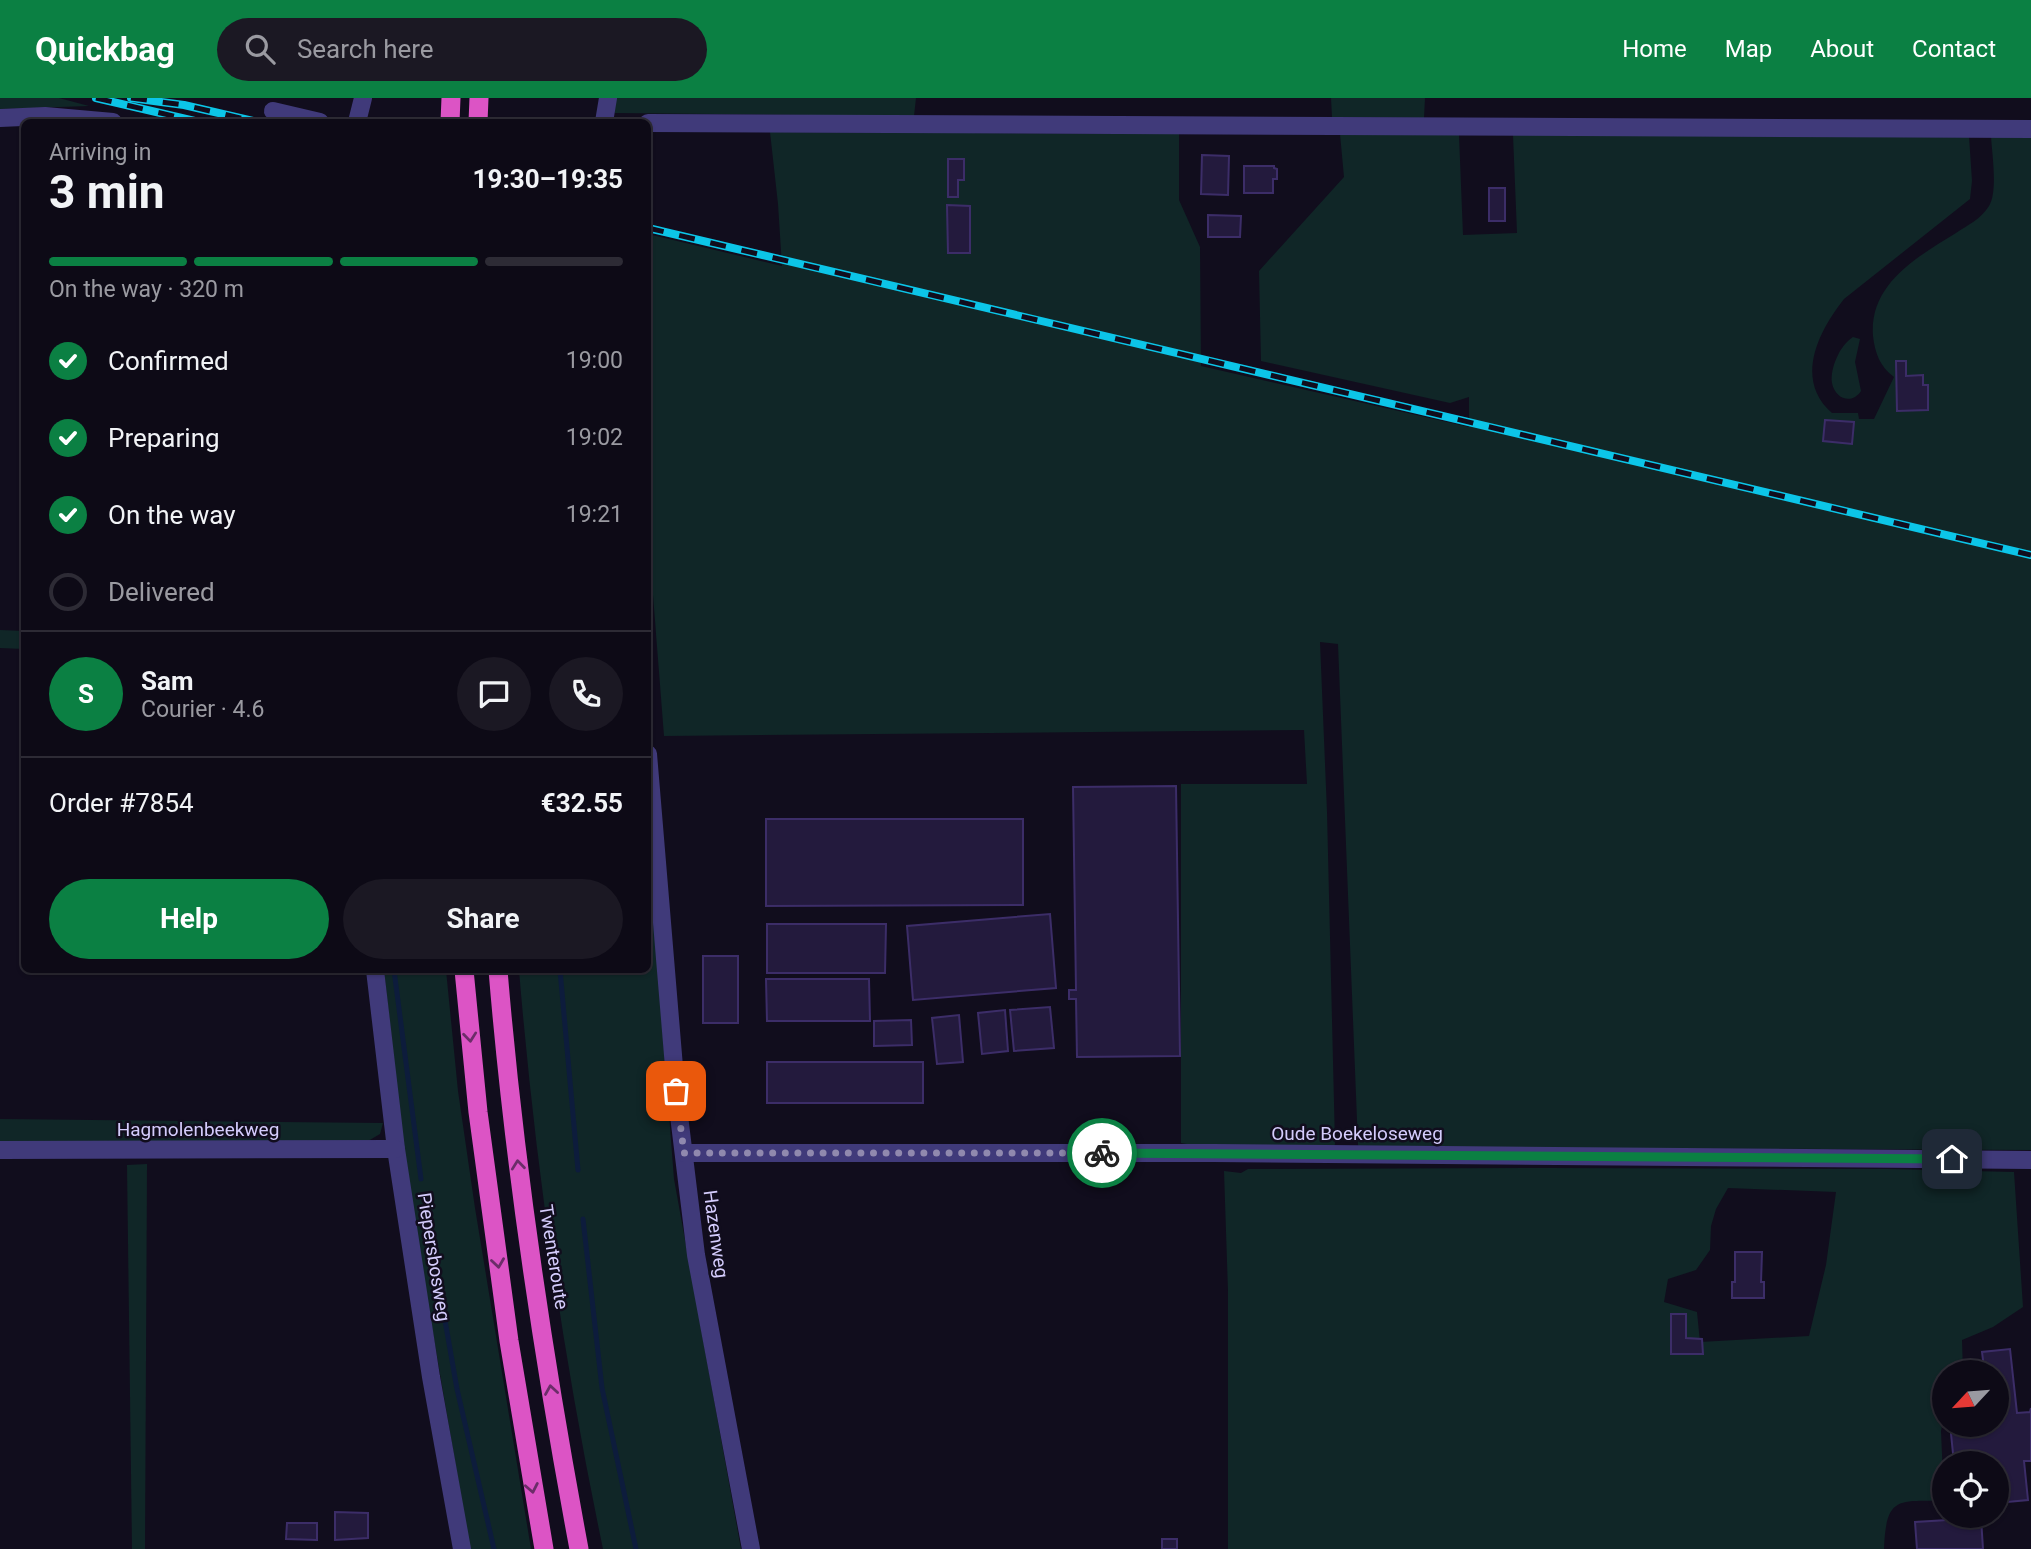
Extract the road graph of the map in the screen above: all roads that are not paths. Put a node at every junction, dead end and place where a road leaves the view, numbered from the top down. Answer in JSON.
{"nodes":[{"id":1,"x":363,"y":98,"type":"edge"},
{"id":2,"x":452,"y":98,"type":"edge"},
{"id":3,"x":479,"y":98,"type":"edge"},
{"id":4,"x":608,"y":98,"type":"edge"},
{"id":5,"x":273,"y":111,"type":"dead end"},
{"id":6,"x":0,"y":118,"type":"edge"},
{"id":7,"x":79,"y":119,"type":"edge"},
{"id":8,"x":307,"y":119,"type":"edge"},
{"id":9,"x":359,"y":119,"type":"edge"},
{"id":10,"x":450,"y":119,"type":"edge"},
{"id":11,"x":478,"y":119,"type":"edge"},
{"id":12,"x":604,"y":119,"type":"edge"},
{"id":13,"x":651,"y":123,"type":"edge"},
{"id":14,"x":2031,"y":129,"type":"edge"},
{"id":15,"x":651,"y":790,"type":"edge"},
{"id":16,"x":375,"y":973,"type":"edge"},
{"id":17,"x":464,"y":973,"type":"edge"},
{"id":18,"x":498,"y":973,"type":"edge"},
{"id":19,"x":0,"y":1150,"type":"edge"},
{"id":20,"x":396,"y":1150,"type":"junction"},
{"id":21,"x":684,"y":1153,"type":"junction"},
{"id":22,"x":2031,"y":1160,"type":"edge"},
{"id":23,"x":562,"y":1457,"type":"junction"},
{"id":24,"x":462,"y":1549,"type":"edge"},
{"id":25,"x":544,"y":1549,"type":"edge"},
{"id":26,"x":579,"y":1549,"type":"edge"},
{"id":27,"x":589,"y":1549,"type":"edge"},
{"id":28,"x":751,"y":1549,"type":"edge"}],
"edges":[{"from":1,"to":9,"type":"street"},
{"from":2,"to":10,"type":"highway"},
{"from":3,"to":11,"type":"highway"},
{"from":4,"to":12,"type":"street"},
{"from":5,"to":8,"type":"street"},
{"from":6,"to":7,"type":"street"},
{"from":13,"to":14,"type":"street"},
{"from":15,"to":21,"type":"street","name":"Hazenweg"},
{"from":16,"to":20,"type":"street","name":"Piepersbosweg"},
{"from":17,"to":25,"type":"highway","one_way":true},
{"from":23,"to":18,"type":"highway","name":"Twenteroute","one_way":true},
{"from":19,"to":20,"type":"street","name":"Hagmolenbeekweg"},
{"from":20,"to":24,"type":"street","name":"Piepersbosweg"},
{"from":21,"to":22,"type":"street","name":"Oude Boekeloseweg"},
{"from":21,"to":28,"type":"street","name":"Hazenweg"},
{"from":23,"to":26,"type":"highway","name":"Twenteroute"},
{"from":23,"to":27,"type":"highway"}]}
